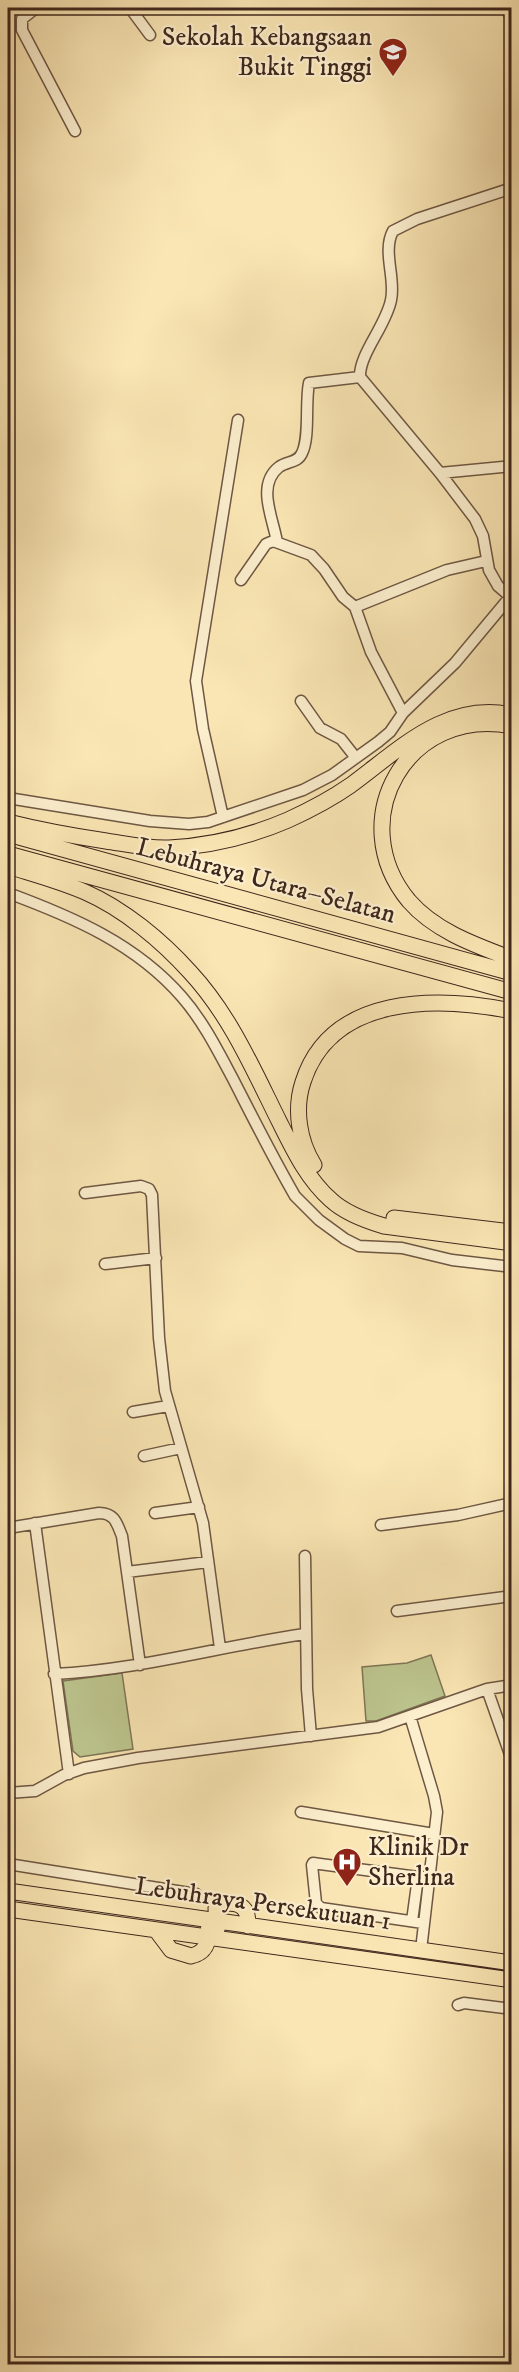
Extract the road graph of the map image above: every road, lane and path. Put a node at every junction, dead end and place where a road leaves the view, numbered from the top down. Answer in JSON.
{"nodes":[{"id":1,"x":36,"y":8,"type":"edge"},
{"id":2,"x":130,"y":8,"type":"edge"},
{"id":3,"x":506,"y":8,"type":"edge"},
{"id":4,"x":512,"y":19,"type":"edge"},
{"id":5,"x":150,"y":35,"type":"dead end"},
{"id":6,"x":75,"y":131,"type":"dead end"},
{"id":7,"x":512,"y":188,"type":"edge"},
{"id":8,"x":360,"y":377,"type":"junction"},
{"id":9,"x":238,"y":420,"type":"dead end"},
{"id":10,"x":512,"y":465,"type":"edge"},
{"id":11,"x":440,"y":473,"type":"junction"},
{"id":12,"x":277,"y":542,"type":"junction"},
{"id":13,"x":486,"y":561,"type":"junction"},
{"id":14,"x":241,"y":580,"type":"dead end"},
{"id":15,"x":511,"y":598,"type":"edge"},
{"id":16,"x":355,"y":607,"type":"junction"},
{"id":17,"x":301,"y":701,"type":"dead end"},
{"id":18,"x":403,"y":713,"type":"junction"},
{"id":19,"x":512,"y":715,"type":"edge"},
{"id":20,"x":512,"y":726,"type":"edge"},
{"id":21,"x":356,"y":758,"type":"junction"},
{"id":22,"x":8,"y":798,"type":"edge"},
{"id":23,"x":223,"y":817,"type":"junction"},
{"id":24,"x":8,"y":822,"type":"edge"},
{"id":25,"x":8,"y":834,"type":"edge"},
{"id":26,"x":8,"y":854,"type":"edge"},
{"id":27,"x":8,"y":866,"type":"edge"},
{"id":28,"x":8,"y":893,"type":"edge"},
{"id":29,"x":512,"y":959,"type":"edge"},
{"id":30,"x":512,"y":973,"type":"edge"},
{"id":31,"x":512,"y":992,"type":"edge"},
{"id":32,"x":512,"y":1011,"type":"edge"},
{"id":33,"x":85,"y":1193,"type":"dead end"},
{"id":34,"x":512,"y":1232,"type":"edge"},
{"id":35,"x":512,"y":1243,"type":"edge"},
{"id":36,"x":156,"y":1258,"type":"junction"},
{"id":37,"x":105,"y":1264,"type":"dead end"},
{"id":38,"x":512,"y":1267,"type":"edge"},
{"id":39,"x":168,"y":1406,"type":"junction"},
{"id":40,"x":133,"y":1412,"type":"dead end"},
{"id":41,"x":181,"y":1448,"type":"junction"},
{"id":42,"x":144,"y":1456,"type":"dead end"},
{"id":43,"x":512,"y":1503,"type":"edge"},
{"id":44,"x":199,"y":1507,"type":"junction"},
{"id":45,"x":155,"y":1513,"type":"dead end"},
{"id":46,"x":35,"y":1523,"type":"junction"},
{"id":47,"x":381,"y":1525,"type":"dead end"},
{"id":48,"x":8,"y":1528,"type":"edge"},
{"id":49,"x":305,"y":1556,"type":"dead end"},
{"id":50,"x":208,"y":1562,"type":"junction"},
{"id":51,"x":128,"y":1572,"type":"junction"},
{"id":52,"x":512,"y":1596,"type":"edge"},
{"id":53,"x":397,"y":1611,"type":"dead end"},
{"id":54,"x":305,"y":1634,"type":"junction"},
{"id":55,"x":220,"y":1648,"type":"junction"},
{"id":56,"x":140,"y":1665,"type":"junction"},
{"id":57,"x":54,"y":1674,"type":"junction"},
{"id":58,"x":512,"y":1685,"type":"edge"},
{"id":59,"x":488,"y":1689,"type":"junction"},
{"id":60,"x":410,"y":1716,"type":"junction"},
{"id":61,"x":311,"y":1736,"type":"junction"},
{"id":62,"x":512,"y":1760,"type":"edge"},
{"id":63,"x":69,"y":1774,"type":"junction"},
{"id":64,"x":8,"y":1792,"type":"edge"},
{"id":65,"x":301,"y":1812,"type":"dead end"},
{"id":66,"x":435,"y":1834,"type":"junction"},
{"id":67,"x":8,"y":1864,"type":"edge"},
{"id":68,"x":423,"y":1877,"type":"junction"},
{"id":69,"x":8,"y":1891,"type":"edge"},
{"id":70,"x":196,"y":1894,"type":"dead end"},
{"id":71,"x":8,"y":1909,"type":"edge"},
{"id":72,"x":212,"y":1922,"type":"junction"},
{"id":73,"x":418,"y":1922,"type":"junction"},
{"id":74,"x":213,"y":1938,"type":"junction"},
{"id":75,"x":420,"y":1950,"type":"junction"},
{"id":76,"x":512,"y":1963,"type":"edge"},
{"id":77,"x":512,"y":1980,"type":"edge"},
{"id":78,"x":458,"y":2005,"type":"dead end"},
{"id":79,"x":512,"y":2009,"type":"edge"}],
"edges":[{"from":1,"to":6,"type":"street"},
{"from":2,"to":5,"type":"street"},
{"from":3,"to":4,"type":"street"},
{"from":7,"to":8,"type":"street"},
{"from":8,"to":11,"type":"street"},
{"from":8,"to":12,"type":"street"},
{"from":9,"to":23,"type":"street"},
{"from":10,"to":11,"type":"street"},
{"from":11,"to":13,"type":"street"},
{"from":12,"to":14,"type":"street"},
{"from":12,"to":16,"type":"street"},
{"from":13,"to":15,"type":"street"},
{"from":13,"to":16,"type":"street"},
{"from":15,"to":18,"type":"street"},
{"from":16,"to":18,"type":"street"},
{"from":17,"to":21,"type":"street"},
{"from":18,"to":21,"type":"street"},
{"from":19,"to":24,"type":"highway"},
{"from":20,"to":29,"type":"highway"},
{"from":21,"to":23,"type":"street"},
{"from":22,"to":23,"type":"street"},
{"from":25,"to":30,"type":"highway","name":"Lebuhraya Utara–Selatan"},
{"from":26,"to":31,"type":"highway","name":"Lebuhraya Utara–Selatan"},
{"from":27,"to":35,"type":"highway"},
{"from":28,"to":38,"type":"street"},
{"from":32,"to":34,"type":"highway"},
{"from":33,"to":36,"type":"street"},
{"from":36,"to":37,"type":"street"},
{"from":36,"to":39,"type":"street"},
{"from":39,"to":40,"type":"street"},
{"from":39,"to":41,"type":"street"},
{"from":41,"to":42,"type":"street"},
{"from":41,"to":44,"type":"street"},
{"from":43,"to":47,"type":"street"},
{"from":44,"to":45,"type":"street"},
{"from":44,"to":50,"type":"street"},
{"from":46,"to":48,"type":"street"},
{"from":46,"to":51,"type":"street"},
{"from":46,"to":57,"type":"street"},
{"from":49,"to":54,"type":"street"},
{"from":50,"to":51,"type":"street"},
{"from":50,"to":55,"type":"street"},
{"from":51,"to":56,"type":"street"},
{"from":52,"to":53,"type":"street"},
{"from":54,"to":55,"type":"street"},
{"from":54,"to":61,"type":"street"},
{"from":55,"to":56,"type":"street"},
{"from":56,"to":57,"type":"street"},
{"from":57,"to":63,"type":"street"},
{"from":58,"to":59,"type":"street"},
{"from":59,"to":60,"type":"street"},
{"from":59,"to":62,"type":"street"},
{"from":60,"to":61,"type":"street"},
{"from":60,"to":66,"type":"street"},
{"from":61,"to":63,"type":"street"},
{"from":63,"to":64,"type":"street"},
{"from":65,"to":66,"type":"street"},
{"from":66,"to":68,"type":"street"},
{"from":67,"to":70,"type":"street"},
{"from":68,"to":73,"type":"street"},
{"from":68,"to":73,"type":"street"},
{"from":69,"to":72,"type":"highway","name":"Lebuhraya Persekutuan 1"},
{"from":71,"to":74,"type":"highway","name":"Lebuhraya Persekutuan 1"},
{"from":72,"to":74,"type":"highway"},
{"from":72,"to":75,"type":"highway","name":"Lebuhraya Persekutuan 1"},
{"from":73,"to":75,"type":"street"},
{"from":74,"to":77,"type":"highway","name":"Lebuhraya Persekutuan 1"},
{"from":75,"to":76,"type":"highway","name":"Lebuhraya Persekutuan 1"},
{"from":78,"to":79,"type":"street"}]}
